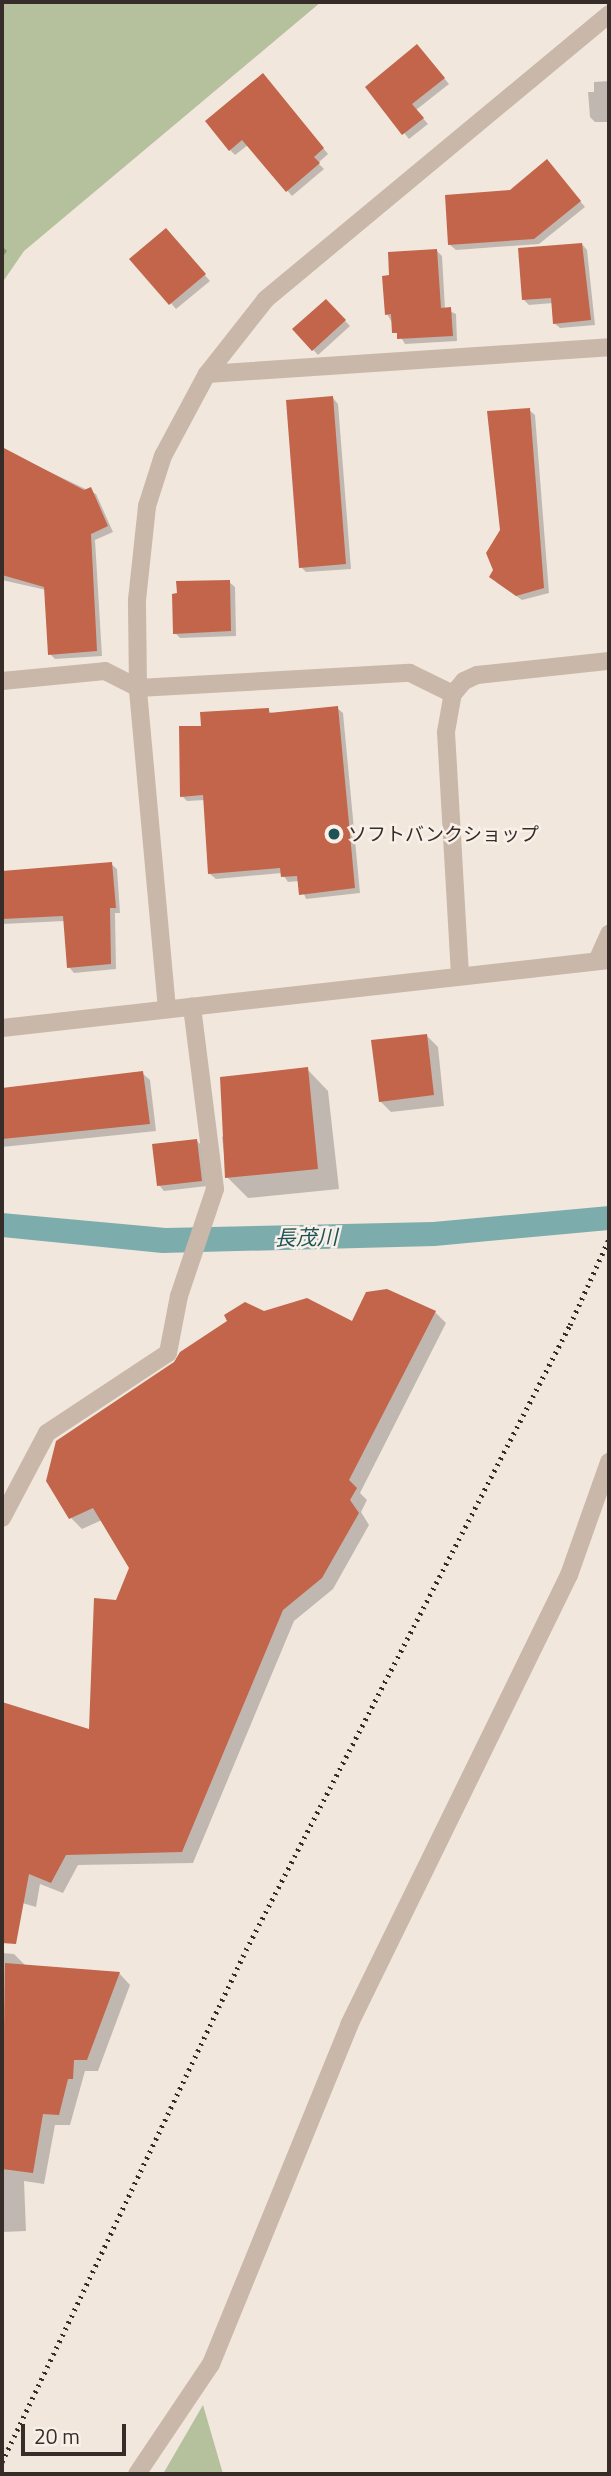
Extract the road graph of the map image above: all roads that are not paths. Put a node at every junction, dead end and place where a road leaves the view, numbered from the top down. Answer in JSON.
{"nodes":[{"id":1,"x":609,"y":15,"type":"edge"},
{"id":2,"x":609,"y":346,"type":"edge"},
{"id":3,"x":207,"y":374,"type":"junction"},
{"id":4,"x":609,"y":661,"type":"edge"},
{"id":5,"x":2,"y":681,"type":"edge"},
{"id":6,"x":138,"y":688,"type":"junction"},
{"id":7,"x":453,"y":694,"type":"junction"},
{"id":8,"x":609,"y":934,"type":"edge"},
{"id":9,"x":603,"y":961,"type":"edge"},
{"id":10,"x":460,"y":975,"type":"junction"},
{"id":11,"x":192,"y":1006,"type":"junction"},
{"id":12,"x":167,"y":1009,"type":"junction"},
{"id":13,"x":2,"y":1028,"type":"edge"},
{"id":14,"x":609,"y":1462,"type":"edge"},
{"id":15,"x":2,"y":1518,"type":"edge"},
{"id":16,"x":137,"y":2474,"type":"edge"}],
"edges":[{"from":1,"to":3,"type":"street"},
{"from":2,"to":3,"type":"street"},
{"from":3,"to":6,"type":"street"},
{"from":4,"to":7,"type":"street"},
{"from":5,"to":6,"type":"street"},
{"from":6,"to":7,"type":"street"},
{"from":6,"to":12,"type":"street"},
{"from":7,"to":10,"type":"street"},
{"from":8,"to":9,"type":"street"},
{"from":9,"to":10,"type":"street"},
{"from":10,"to":11,"type":"street"},
{"from":11,"to":12,"type":"street"},
{"from":11,"to":15,"type":"street"},
{"from":12,"to":13,"type":"street"},
{"from":14,"to":16,"type":"street"}]}
